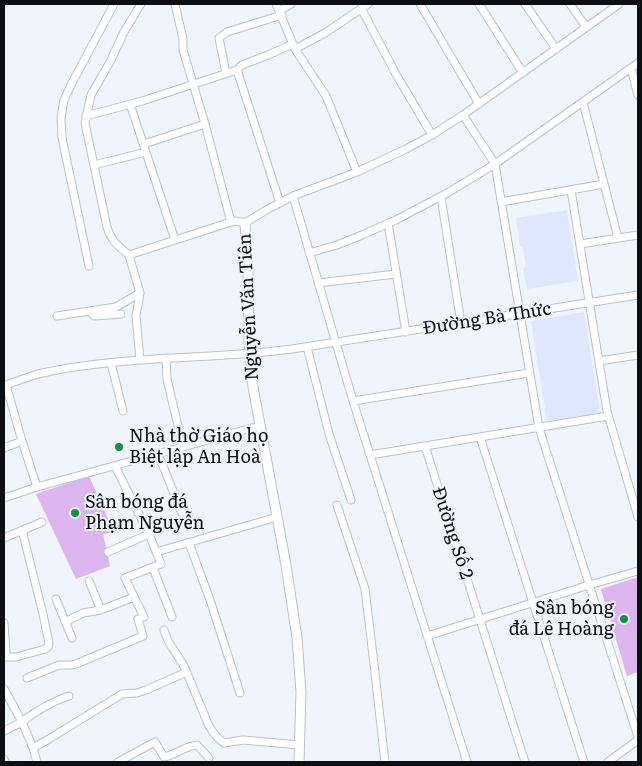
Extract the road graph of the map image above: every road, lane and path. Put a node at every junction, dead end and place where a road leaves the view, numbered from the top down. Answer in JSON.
{"nodes":[{"id":1,"x":114,"y":4,"type":"edge"},
{"id":2,"x":140,"y":4,"type":"edge"},
{"id":3,"x":175,"y":4,"type":"edge"},
{"id":4,"x":291,"y":4,"type":"edge"},
{"id":5,"x":420,"y":4,"type":"edge"},
{"id":6,"x":479,"y":4,"type":"edge"},
{"id":7,"x":525,"y":4,"type":"edge"},
{"id":8,"x":570,"y":4,"type":"edge"},
{"id":9,"x":618,"y":4,"type":"edge"},
{"id":10,"x":365,"y":6,"type":"edge"},
{"id":11,"x":279,"y":10,"type":"edge"},
{"id":12,"x":586,"y":27,"type":"junction"},
{"id":13,"x":294,"y":46,"type":"junction"},
{"id":14,"x":556,"y":49,"type":"junction"},
{"id":15,"x":638,"y":63,"type":"edge"},
{"id":16,"x":631,"y":68,"type":"junction"},
{"id":17,"x":237,"y":70,"type":"junction"},
{"id":18,"x":226,"y":73,"type":"junction"},
{"id":19,"x":523,"y":73,"type":"junction"},
{"id":20,"x":193,"y":84,"type":"junction"},
{"id":21,"x":638,"y":95,"type":"edge"},
{"id":22,"x":583,"y":102,"type":"junction"},
{"id":23,"x":130,"y":104,"type":"junction"},
{"id":24,"x":478,"y":104,"type":"junction"},
{"id":25,"x":463,"y":115,"type":"junction"},
{"id":26,"x":86,"y":116,"type":"junction"},
{"id":27,"x":205,"y":124,"type":"junction"},
{"id":28,"x":432,"y":135,"type":"junction"},
{"id":29,"x":144,"y":144,"type":"junction"},
{"id":30,"x":146,"y":152,"type":"junction"},
{"id":31,"x":495,"y":164,"type":"junction"},
{"id":32,"x":94,"y":165,"type":"junction"},
{"id":33,"x":357,"y":172,"type":"junction"},
{"id":34,"x":604,"y":184,"type":"junction"},
{"id":35,"x":571,"y":190,"type":"junction"},
{"id":36,"x":293,"y":196,"type":"junction"},
{"id":37,"x":441,"y":197,"type":"junction"},
{"id":38,"x":501,"y":202,"type":"junction"},
{"id":39,"x":280,"y":203,"type":"junction"},
{"id":40,"x":231,"y":222,"type":"junction"},
{"id":41,"x":245,"y":223,"type":"junction"},
{"id":42,"x":388,"y":224,"type":"junction"},
{"id":43,"x":638,"y":235,"type":"edge"},
{"id":44,"x":618,"y":238,"type":"junction"},
{"id":45,"x":175,"y":240,"type":"junction"},
{"id":46,"x":580,"y":244,"type":"junction"},
{"id":47,"x":310,"y":253,"type":"junction"},
{"id":48,"x":129,"y":255,"type":"junction"},
{"id":49,"x":89,"y":266,"type":"dead end"},
{"id":50,"x":396,"y":274,"type":"junction"},
{"id":51,"x":318,"y":283,"type":"junction"},
{"id":52,"x":140,"y":293,"type":"junction"},
{"id":53,"x":638,"y":295,"type":"edge"},
{"id":54,"x":589,"y":303,"type":"junction"},
{"id":55,"x":92,"y":312,"type":"junction"},
{"id":56,"x":121,"y":314,"type":"dead end"},
{"id":57,"x":520,"y":314,"type":"junction"},
{"id":58,"x":57,"y":316,"type":"dead end"},
{"id":59,"x":461,"y":323,"type":"junction"},
{"id":60,"x":406,"y":332,"type":"junction"},
{"id":61,"x":336,"y":343,"type":"junction"},
{"id":62,"x":307,"y":347,"type":"junction"},
{"id":63,"x":250,"y":354,"type":"junction"},
{"id":64,"x":638,"y":355,"type":"edge"},
{"id":65,"x":166,"y":358,"type":"junction"},
{"id":66,"x":140,"y":360,"type":"junction"},
{"id":67,"x":599,"y":362,"type":"junction"},
{"id":68,"x":111,"y":363,"type":"junction"},
{"id":69,"x":529,"y":373,"type":"junction"},
{"id":70,"x":5,"y":385,"type":"edge"},
{"id":71,"x":353,"y":401,"type":"junction"},
{"id":72,"x":123,"y":410,"type":"dead end"},
{"id":73,"x":608,"y":416,"type":"junction"},
{"id":74,"x":259,"y":426,"type":"junction"},
{"id":75,"x":539,"y":428,"type":"junction"},
{"id":76,"x":480,"y":437,"type":"junction"},
{"id":77,"x":22,"y":441,"type":"junction"},
{"id":78,"x":425,"y":446,"type":"junction"},
{"id":79,"x":183,"y":447,"type":"junction"},
{"id":80,"x":4,"y":448,"type":"edge"},
{"id":81,"x":158,"y":454,"type":"junction"},
{"id":82,"x":370,"y":455,"type":"junction"},
{"id":83,"x":115,"y":466,"type":"junction"},
{"id":84,"x":37,"y":487,"type":"junction"},
{"id":85,"x":4,"y":498,"type":"edge"},
{"id":86,"x":351,"y":500,"type":"dead end"},
{"id":87,"x":337,"y":505,"type":"dead end"},
{"id":88,"x":277,"y":517,"type":"junction"},
{"id":89,"x":638,"y":517,"type":"edge"},
{"id":90,"x":184,"y":518,"type":"dead end"},
{"id":91,"x":42,"y":522,"type":"dead end"},
{"id":92,"x":22,"y":530,"type":"junction"},
{"id":93,"x":149,"y":534,"type":"junction"},
{"id":94,"x":4,"y":538,"type":"edge"},
{"id":95,"x":189,"y":543,"type":"junction"},
{"id":96,"x":108,"y":552,"type":"dead end"},
{"id":97,"x":156,"y":552,"type":"junction"},
{"id":98,"x":153,"y":568,"type":"junction"},
{"id":99,"x":638,"y":571,"type":"edge"},
{"id":100,"x":89,"y":581,"type":"dead end"},
{"id":101,"x":589,"y":585,"type":"junction"},
{"id":102,"x":134,"y":597,"type":"junction"},
{"id":103,"x":56,"y":599,"type":"dead end"},
{"id":104,"x":533,"y":603,"type":"junction"},
{"id":105,"x":101,"y":610,"type":"junction"},
{"id":106,"x":172,"y":616,"type":"dead end"},
{"id":107,"x":480,"y":620,"type":"junction"},
{"id":108,"x":65,"y":622,"type":"junction"},
{"id":109,"x":4,"y":623,"type":"edge"},
{"id":110,"x":164,"y":630,"type":"dead end"},
{"id":111,"x":427,"y":636,"type":"junction"},
{"id":112,"x":72,"y":638,"type":"dead end"},
{"id":113,"x":4,"y":657,"type":"edge"},
{"id":114,"x":187,"y":672,"type":"junction"},
{"id":115,"x":27,"y":678,"type":"dead end"},
{"id":116,"x":4,"y":689,"type":"edge"},
{"id":117,"x":240,"y":694,"type":"dead end"},
{"id":118,"x":69,"y":696,"type":"dead end"},
{"id":119,"x":22,"y":722,"type":"junction"},
{"id":120,"x":4,"y":731,"type":"edge"},
{"id":121,"x":638,"y":738,"type":"edge"},
{"id":122,"x":300,"y":745,"type":"junction"},
{"id":123,"x":33,"y":748,"type":"junction"},
{"id":124,"x":4,"y":758,"type":"edge"},
{"id":125,"x":208,"y":758,"type":"dead end"},
{"id":126,"x":5,"y":762,"type":"edge"},
{"id":127,"x":37,"y":762,"type":"edge"},
{"id":128,"x":118,"y":762,"type":"edge"},
{"id":129,"x":300,"y":762,"type":"edge"},
{"id":130,"x":385,"y":762,"type":"edge"},
{"id":131,"x":467,"y":762,"type":"edge"},
{"id":132,"x":525,"y":762,"type":"edge"},
{"id":133,"x":584,"y":762,"type":"edge"},
{"id":134,"x":608,"y":762,"type":"edge"}],
"edges":[{"from":1,"to":49,"type":"street"},
{"from":2,"to":26,"type":"street"},
{"from":3,"to":20,"type":"street"},
{"from":4,"to":11,"type":"street"},
{"from":5,"to":24,"type":"street"},
{"from":6,"to":19,"type":"street"},
{"from":7,"to":14,"type":"street"},
{"from":8,"to":12,"type":"street"},
{"from":9,"to":12,"type":"street","name":"Nguyễn Văn Tiên"},
{"from":10,"to":13,"type":"street"},
{"from":10,"to":28,"type":"street"},
{"from":11,"to":13,"type":"street"},
{"from":11,"to":18,"type":"street"},
{"from":12,"to":14,"type":"street","name":"Nguyễn Văn Tiên"},
{"from":13,"to":17,"type":"street"},
{"from":13,"to":33,"type":"street"},
{"from":14,"to":19,"type":"street","name":"Nguyễn Văn Tiên"},
{"from":15,"to":16,"type":"street"},
{"from":16,"to":21,"type":"street"},
{"from":16,"to":22,"type":"street"},
{"from":17,"to":18,"type":"street"},
{"from":17,"to":39,"type":"street"},
{"from":18,"to":20,"type":"street"},
{"from":19,"to":24,"type":"street","name":"Nguyễn Văn Tiên"},
{"from":20,"to":23,"type":"street"},
{"from":20,"to":27,"type":"street"},
{"from":22,"to":31,"type":"street"},
{"from":22,"to":34,"type":"street"},
{"from":23,"to":26,"type":"street"},
{"from":23,"to":29,"type":"street"},
{"from":24,"to":25,"type":"street","name":"Nguyễn Văn Tiên"},
{"from":25,"to":28,"type":"street","name":"Nguyễn Văn Tiên"},
{"from":25,"to":31,"type":"street"},
{"from":26,"to":32,"type":"street"},
{"from":27,"to":29,"type":"street"},
{"from":27,"to":40,"type":"street"},
{"from":28,"to":33,"type":"street","name":"Nguyễn Văn Tiên"},
{"from":29,"to":30,"type":"street"},
{"from":30,"to":32,"type":"street"},
{"from":30,"to":45,"type":"street"},
{"from":31,"to":37,"type":"street"},
{"from":31,"to":38,"type":"street"},
{"from":32,"to":48,"type":"street"},
{"from":33,"to":36,"type":"street","name":"Nguyễn Văn Tiên"},
{"from":34,"to":35,"type":"street"},
{"from":34,"to":44,"type":"street"},
{"from":35,"to":38,"type":"street"},
{"from":35,"to":46,"type":"street"},
{"from":36,"to":39,"type":"street","name":"Nguyễn Văn Tiên"},
{"from":36,"to":47,"type":"street"},
{"from":37,"to":42,"type":"street"},
{"from":37,"to":59,"type":"street"},
{"from":38,"to":57,"type":"street"},
{"from":39,"to":41,"type":"street","name":"Nguyễn Văn Tiên"},
{"from":40,"to":41,"type":"street"},
{"from":40,"to":45,"type":"street"},
{"from":41,"to":63,"type":"street","name":"Nguyễn Văn Tiên"},
{"from":42,"to":47,"type":"street"},
{"from":42,"to":50,"type":"street"},
{"from":43,"to":44,"type":"street"},
{"from":44,"to":46,"type":"street"},
{"from":45,"to":48,"type":"street"},
{"from":46,"to":54,"type":"street"},
{"from":47,"to":51,"type":"street"},
{"from":48,"to":52,"type":"street"},
{"from":50,"to":51,"type":"street"},
{"from":50,"to":60,"type":"street"},
{"from":51,"to":61,"type":"street"},
{"from":52,"to":55,"type":"street"},
{"from":52,"to":66,"type":"street"},
{"from":53,"to":54,"type":"street","name":"Đường Bà Thức"},
{"from":54,"to":57,"type":"street","name":"Đường Bà Thức"},
{"from":54,"to":67,"type":"street"},
{"from":55,"to":56,"type":"street"},
{"from":55,"to":58,"type":"street"},
{"from":57,"to":59,"type":"street","name":"Đường Bà Thức"},
{"from":57,"to":69,"type":"street"},
{"from":59,"to":60,"type":"street","name":"Đường Bà Thức"},
{"from":60,"to":61,"type":"street","name":"Đường Bà Thức"},
{"from":61,"to":62,"type":"street","name":"Đường Bà Thức"},
{"from":61,"to":71,"type":"street"},
{"from":62,"to":63,"type":"street","name":"Đường Bà Thức"},
{"from":62,"to":86,"type":"street"},
{"from":63,"to":65,"type":"street","name":"Đường Bà Thức"},
{"from":63,"to":74,"type":"street","name":"Nguyễn Văn Tiên"},
{"from":64,"to":67,"type":"street"},
{"from":65,"to":66,"type":"street","name":"Đường Bà Thức"},
{"from":65,"to":79,"type":"street"},
{"from":66,"to":68,"type":"street","name":"Đường Bà Thức"},
{"from":67,"to":73,"type":"street"},
{"from":68,"to":70,"type":"street","name":"Đường Bà Thức"},
{"from":68,"to":72,"type":"street"},
{"from":69,"to":71,"type":"street"},
{"from":69,"to":75,"type":"street"},
{"from":70,"to":77,"type":"street"},
{"from":71,"to":82,"type":"street"},
{"from":73,"to":75,"type":"street"},
{"from":73,"to":89,"type":"street"},
{"from":74,"to":79,"type":"street"},
{"from":74,"to":88,"type":"street","name":"Nguyễn Văn Tiên"},
{"from":75,"to":76,"type":"street"},
{"from":75,"to":101,"type":"street"},
{"from":76,"to":78,"type":"street"},
{"from":76,"to":104,"type":"street"},
{"from":77,"to":80,"type":"street"},
{"from":77,"to":84,"type":"street"},
{"from":78,"to":82,"type":"street"},
{"from":78,"to":107,"type":"street","name":"Đường Số 2"},
{"from":79,"to":81,"type":"street"},
{"from":81,"to":83,"type":"street"},
{"from":81,"to":90,"type":"street"},
{"from":82,"to":111,"type":"street"},
{"from":83,"to":84,"type":"street"},
{"from":83,"to":93,"type":"street"},
{"from":84,"to":85,"type":"street"},
{"from":87,"to":130,"type":"street"},
{"from":88,"to":95,"type":"street"},
{"from":88,"to":122,"type":"street","name":"Nguyễn Văn Tiên"},
{"from":91,"to":92,"type":"street"},
{"from":92,"to":94,"type":"street"},
{"from":92,"to":113,"type":"street"},
{"from":93,"to":96,"type":"street"},
{"from":93,"to":97,"type":"street"},
{"from":95,"to":97,"type":"street"},
{"from":95,"to":117,"type":"street"},
{"from":97,"to":98,"type":"street"},
{"from":98,"to":102,"type":"street"},
{"from":98,"to":106,"type":"street"},
{"from":99,"to":101,"type":"street"},
{"from":100,"to":105,"type":"street"},
{"from":101,"to":104,"type":"street"},
{"from":101,"to":121,"type":"street"},
{"from":102,"to":105,"type":"street"},
{"from":102,"to":115,"type":"street"},
{"from":103,"to":108,"type":"street"},
{"from":104,"to":107,"type":"street"},
{"from":104,"to":133,"type":"street"},
{"from":105,"to":108,"type":"street"},
{"from":107,"to":111,"type":"street"},
{"from":107,"to":132,"type":"street","name":"Đường Số 2"},
{"from":108,"to":112,"type":"street"},
{"from":109,"to":113,"type":"street"},
{"from":110,"to":114,"type":"street"},
{"from":111,"to":131,"type":"street"},
{"from":114,"to":122,"type":"street"},
{"from":114,"to":123,"type":"street"},
{"from":116,"to":119,"type":"street"},
{"from":118,"to":119,"type":"street"},
{"from":119,"to":120,"type":"street"},
{"from":119,"to":123,"type":"street"},
{"from":121,"to":134,"type":"street"},
{"from":122,"to":129,"type":"street","name":"Nguyễn Văn Tiên"},
{"from":123,"to":127,"type":"street"},
{"from":124,"to":126,"type":"street"},
{"from":125,"to":128,"type":"street"}]}
